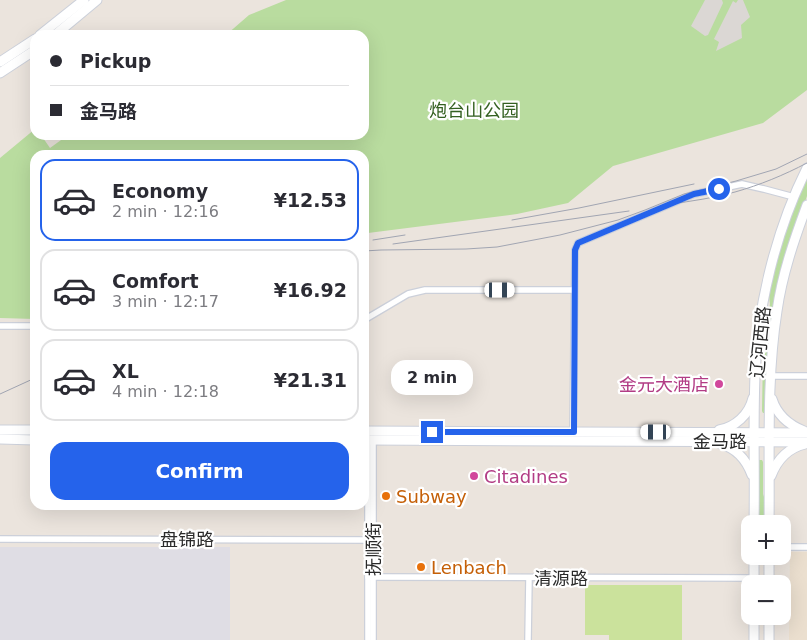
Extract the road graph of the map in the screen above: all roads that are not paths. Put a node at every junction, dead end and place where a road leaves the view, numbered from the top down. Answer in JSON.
{"nodes":[{"id":1,"x":84,"y":0,"type":"edge"},
{"id":2,"x":97,"y":0,"type":"edge"},
{"id":3,"x":77,"y":7,"type":"edge"},
{"id":4,"x":47,"y":30,"type":"edge"},
{"id":5,"x":59,"y":30,"type":"edge"},
{"id":6,"x":30,"y":42,"type":"edge"},
{"id":7,"x":30,"y":53,"type":"edge"},
{"id":8,"x":0,"y":62,"type":"edge"},
{"id":9,"x":0,"y":72,"type":"edge"},
{"id":10,"x":807,"y":168,"type":"edge"},
{"id":11,"x":794,"y":197,"type":"junction"},
{"id":12,"x":807,"y":205,"type":"edge"},
{"id":13,"x":574,"y":290,"type":"junction"},
{"id":14,"x":369,"y":317,"type":"edge"},
{"id":15,"x":0,"y":326,"type":"edge"},
{"id":16,"x":30,"y":326,"type":"edge"},
{"id":17,"x":770,"y":376,"type":"junction"},
{"id":18,"x":807,"y":376,"type":"edge"},
{"id":19,"x":770,"y":390,"type":"junction"},
{"id":20,"x":755,"y":391,"type":"junction"},
{"id":21,"x":755,"y":414,"type":"junction"},
{"id":22,"x":770,"y":414,"type":"junction"},
{"id":23,"x":0,"y":430,"type":"edge"},
{"id":24,"x":30,"y":430,"type":"edge"},
{"id":25,"x":574,"y":432,"type":"junction"},
{"id":26,"x":807,"y":432,"type":"edge"},
{"id":27,"x":369,"y":435,"type":"edge"},
{"id":28,"x":369,"y":435,"type":"edge"},
{"id":29,"x":710,"y":437,"type":"junction"},
{"id":30,"x":755,"y":437,"type":"junction"},
{"id":31,"x":770,"y":437,"type":"junction"},
{"id":32,"x":0,"y":439,"type":"edge"},
{"id":33,"x":30,"y":440,"type":"edge"},
{"id":34,"x":807,"y":442,"type":"edge"},
{"id":35,"x":754,"y":484,"type":"junction"},
{"id":36,"x":770,"y":484,"type":"junction"},
{"id":37,"x":369,"y":488,"type":"edge"},
{"id":38,"x":754,"y":515,"type":"edge"},
{"id":39,"x":769,"y":515,"type":"edge"},
{"id":40,"x":0,"y":539,"type":"edge"},
{"id":41,"x":371,"y":540,"type":"junction"},
{"id":42,"x":791,"y":547,"type":"edge"},
{"id":43,"x":807,"y":547,"type":"edge"},
{"id":44,"x":371,"y":577,"type":"junction"},
{"id":45,"x":529,"y":578,"type":"junction"},
{"id":46,"x":741,"y":581,"type":"edge"},
{"id":47,"x":754,"y":625,"type":"edge"},
{"id":48,"x":769,"y":625,"type":"edge"},
{"id":49,"x":368,"y":640,"type":"edge"},
{"id":50,"x":373,"y":640,"type":"edge"},
{"id":51,"x":528,"y":640,"type":"edge"},
{"id":52,"x":754,"y":640,"type":"edge"},
{"id":53,"x":769,"y":640,"type":"edge"}],
"edges":[{"from":1,"to":3,"type":"main road"},
{"from":2,"to":3,"type":"main road"},
{"from":3,"to":4,"type":"main road"},
{"from":3,"to":5,"type":"main road"},
{"from":6,"to":8,"type":"main road"},
{"from":7,"to":9,"type":"main road"},
{"from":10,"to":11,"type":"main road","name":"辽河西路"},
{"from":11,"to":13,"type":"street"},
{"from":11,"to":20,"type":"main road","name":"辽河西路"},
{"from":12,"to":17,"type":"main road","name":"辽河西路"},
{"from":13,"to":14,"type":"street"},
{"from":13,"to":25,"type":"street"},
{"from":15,"to":16,"type":"street"},
{"from":17,"to":18,"type":"street"},
{"from":17,"to":19,"type":"main road","name":"辽河西路"},
{"from":19,"to":22,"type":"main road","name":"辽河西路"},
{"from":19,"to":26,"type":"main road"},
{"from":20,"to":21,"type":"main road","name":"辽河西路"},
{"from":20,"to":29,"type":"main road"},
{"from":21,"to":22,"type":"main road"},
{"from":21,"to":30,"type":"main road","name":"辽河西路"},
{"from":22,"to":31,"type":"main road","name":"辽河西路"},
{"from":23,"to":24,"type":"main road"},
{"from":25,"to":27,"type":"main road","name":"金马路"},
{"from":25,"to":29,"type":"main road","name":"金马路"},
{"from":26,"to":31,"type":"main road","name":"金马路"},
{"from":28,"to":29,"type":"main road","name":"金马路"},
{"from":29,"to":30,"type":"main road","name":"金马路"},
{"from":29,"to":35,"type":"main road"},
{"from":30,"to":31,"type":"main road","name":"金马路"},
{"from":30,"to":35,"type":"main road","name":"辽河西路"},
{"from":31,"to":34,"type":"main road","name":"金马路"},
{"from":31,"to":36,"type":"main road","name":"辽河西路"},
{"from":32,"to":33,"type":"main road"},
{"from":34,"to":36,"type":"main road"},
{"from":35,"to":38,"type":"main road","name":"辽河西路"},
{"from":36,"to":39,"type":"main road","name":"辽河西路"},
{"from":37,"to":41,"type":"street","name":"抚顺街"},
{"from":40,"to":41,"type":"street","name":"盘锦路"},
{"from":41,"to":44,"type":"street","name":"抚顺街"},
{"from":42,"to":43,"type":"street"},
{"from":44,"to":45,"type":"street","name":"清源路"},
{"from":44,"to":49,"type":"street","name":"抚顺街"},
{"from":44,"to":50,"type":"street","name":"抚顺街"},
{"from":45,"to":46,"type":"street","name":"清源路"},
{"from":45,"to":51,"type":"street"},
{"from":47,"to":52,"type":"main road"},
{"from":48,"to":53,"type":"main road"}]}
